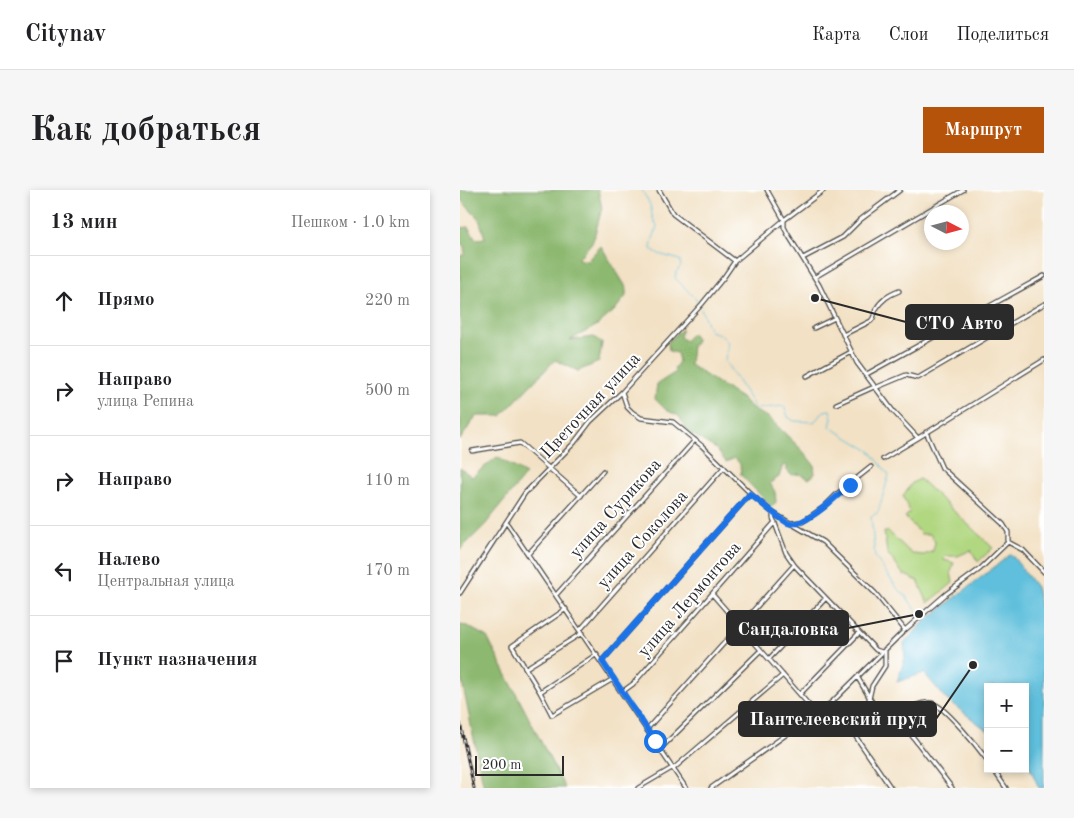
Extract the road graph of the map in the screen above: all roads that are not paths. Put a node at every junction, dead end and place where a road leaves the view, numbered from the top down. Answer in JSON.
{"nodes":[{"id":1,"x":659,"y":190,"type":"edge"},
{"id":2,"x":767,"y":190,"type":"edge"},
{"id":3,"x":824,"y":190,"type":"edge"},
{"id":4,"x":900,"y":190,"type":"edge"},
{"id":5,"x":962,"y":190,"type":"edge"},
{"id":6,"x":784,"y":220,"type":"junction"},
{"id":7,"x":803,"y":258,"type":"junction"},
{"id":8,"x":735,"y":261,"type":"junction"},
{"id":9,"x":1044,"y":276,"type":"edge"},
{"id":10,"x":815,"y":277,"type":"junction"},
{"id":11,"x":899,"y":291,"type":"dead end"},
{"id":12,"x":1044,"y":304,"type":"edge"},
{"id":13,"x":835,"y":318,"type":"junction"},
{"id":14,"x":814,"y":328,"type":"dead end"},
{"id":15,"x":843,"y":335,"type":"junction"},
{"id":16,"x":851,"y":352,"type":"junction"},
{"id":17,"x":1044,"y":360,"type":"edge"},
{"id":18,"x":865,"y":375,"type":"junction"},
{"id":19,"x":806,"y":376,"type":"dead end"},
{"id":20,"x":874,"y":387,"type":"junction"},
{"id":21,"x":622,"y":392,"type":"junction"},
{"id":22,"x":836,"y":404,"type":"dead end"},
{"id":23,"x":926,"y":432,"type":"junction"},
{"id":24,"x":918,"y":438,"type":"junction"},
{"id":25,"x":695,"y":440,"type":"junction"},
{"id":26,"x":472,"y":451,"type":"dead end"},
{"id":27,"x":882,"y":459,"type":"dead end"},
{"id":28,"x":871,"y":466,"type":"dead end"},
{"id":29,"x":550,"y":468,"type":"junction"},
{"id":30,"x":724,"y":468,"type":"junction"},
{"id":31,"x":604,"y":471,"type":"dead end"},
{"id":32,"x":750,"y":494,"type":"junction"},
{"id":33,"x":581,"y":496,"type":"junction"},
{"id":34,"x":773,"y":512,"type":"junction"},
{"id":35,"x":506,"y":522,"type":"junction"},
{"id":36,"x":775,"y":522,"type":"junction"},
{"id":37,"x":790,"y":524,"type":"junction"},
{"id":38,"x":1008,"y":542,"type":"junction"},
{"id":39,"x":528,"y":554,"type":"junction"},
{"id":40,"x":794,"y":565,"type":"junction"},
{"id":41,"x":1044,"y":572,"type":"edge"},
{"id":42,"x":460,"y":592,"type":"edge"},
{"id":43,"x":712,"y":594,"type":"junction"},
{"id":44,"x":556,"y":595,"type":"junction"},
{"id":45,"x":825,"y":599,"type":"junction"},
{"id":46,"x":566,"y":609,"type":"junction"},
{"id":47,"x":740,"y":625,"type":"junction"},
{"id":48,"x":905,"y":630,"type":"junction"},
{"id":49,"x":581,"y":631,"type":"junction"},
{"id":50,"x":859,"y":633,"type":"junction"},
{"id":51,"x":885,"y":649,"type":"junction"},
{"id":52,"x":761,"y":650,"type":"junction"},
{"id":53,"x":882,"y":652,"type":"junction"},
{"id":54,"x":597,"y":654,"type":"junction"},
{"id":55,"x":769,"y":659,"type":"junction"},
{"id":56,"x":602,"y":661,"type":"junction"},
{"id":57,"x":526,"y":668,"type":"junction"},
{"id":58,"x":783,"y":675,"type":"junction"},
{"id":59,"x":857,"y":677,"type":"junction"},
{"id":60,"x":613,"y":679,"type":"junction"},
{"id":61,"x":540,"y":692,"type":"junction"},
{"id":62,"x":622,"y":692,"type":"junction"},
{"id":63,"x":800,"y":694,"type":"junction"},
{"id":64,"x":870,"y":699,"type":"junction"},
{"id":65,"x":832,"y":702,"type":"junction"},
{"id":66,"x":816,"y":713,"type":"junction"},
{"id":67,"x":896,"y":715,"type":"junction"},
{"id":68,"x":647,"y":729,"type":"junction"},
{"id":69,"x":660,"y":749,"type":"junction"},
{"id":70,"x":984,"y":756,"type":"edge"},
{"id":71,"x":672,"y":768,"type":"junction"},
{"id":72,"x":996,"y":773,"type":"edge"},
{"id":73,"x":638,"y":788,"type":"edge"},
{"id":74,"x":686,"y":788,"type":"edge"},
{"id":75,"x":711,"y":788,"type":"edge"},
{"id":76,"x":891,"y":788,"type":"edge"},
{"id":77,"x":952,"y":788,"type":"edge"},
{"id":78,"x":1006,"y":788,"type":"edge"}],
"edges":[{"from":1,"to":8,"type":"street"},
{"from":2,"to":6,"type":"street"},
{"from":3,"to":6,"type":"street"},
{"from":4,"to":7,"type":"street"},
{"from":5,"to":10,"type":"street"},
{"from":6,"to":7,"type":"street"},
{"from":6,"to":8,"type":"street"},
{"from":7,"to":10,"type":"street"},
{"from":8,"to":21,"type":"street","name":"Цветочная улица"},
{"from":9,"to":18,"type":"street"},
{"from":10,"to":13,"type":"street"},
{"from":11,"to":15,"type":"street"},
{"from":12,"to":20,"type":"street"},
{"from":13,"to":14,"type":"street"},
{"from":13,"to":15,"type":"street"},
{"from":15,"to":16,"type":"street"},
{"from":16,"to":18,"type":"street"},
{"from":16,"to":19,"type":"street"},
{"from":17,"to":23,"type":"street"},
{"from":18,"to":20,"type":"street"},
{"from":20,"to":22,"type":"street"},
{"from":20,"to":24,"type":"street"},
{"from":21,"to":25,"type":"street"},
{"from":21,"to":29,"type":"street","name":"Цветочная улица"},
{"from":23,"to":24,"type":"street"},
{"from":23,"to":38,"type":"street"},
{"from":24,"to":27,"type":"street"},
{"from":25,"to":30,"type":"street"},
{"from":25,"to":44,"type":"street","name":"улица Сурикова"},
{"from":26,"to":29,"type":"street"},
{"from":28,"to":37,"type":"street"},
{"from":29,"to":33,"type":"street"},
{"from":29,"to":35,"type":"street","name":"Цветочная улица"},
{"from":30,"to":32,"type":"street"},
{"from":30,"to":49,"type":"street","name":"улица Соколова"},
{"from":31,"to":33,"type":"street"},
{"from":32,"to":34,"type":"street"},
{"from":32,"to":56,"type":"street"},
{"from":33,"to":39,"type":"street"},
{"from":34,"to":36,"type":"street"},
{"from":34,"to":37,"type":"street"},
{"from":35,"to":39,"type":"street"},
{"from":35,"to":42,"type":"street","name":"Цветочная улица"},
{"from":36,"to":40,"type":"street"},
{"from":36,"to":43,"type":"street","name":"улица Лермонтова"},
{"from":37,"to":48,"type":"street"},
{"from":38,"to":41,"type":"street"},
{"from":38,"to":48,"type":"street"},
{"from":39,"to":44,"type":"street"},
{"from":40,"to":45,"type":"street"},
{"from":40,"to":47,"type":"street"},
{"from":43,"to":47,"type":"street"},
{"from":43,"to":62,"type":"street","name":"улица Лермонтова"},
{"from":44,"to":46,"type":"street"},
{"from":45,"to":50,"type":"street"},
{"from":45,"to":55,"type":"street"},
{"from":46,"to":49,"type":"street"},
{"from":46,"to":57,"type":"street"},
{"from":47,"to":52,"type":"street"},
{"from":47,"to":68,"type":"street"},
{"from":48,"to":51,"type":"street"},
{"from":49,"to":54,"type":"street"},
{"from":49,"to":57,"type":"street","name":"улица Соколова"},
{"from":50,"to":53,"type":"street"},
{"from":50,"to":63,"type":"street"},
{"from":51,"to":53,"type":"street"},
{"from":51,"to":64,"type":"street"},
{"from":52,"to":55,"type":"street"},
{"from":52,"to":69,"type":"street"},
{"from":53,"to":59,"type":"street"},
{"from":54,"to":56,"type":"street"},
{"from":54,"to":61,"type":"street"},
{"from":55,"to":58,"type":"street"},
{"from":56,"to":60,"type":"street"},
{"from":57,"to":61,"type":"street"},
{"from":58,"to":63,"type":"street"},
{"from":58,"to":71,"type":"street"},
{"from":59,"to":64,"type":"street"},
{"from":59,"to":65,"type":"street"},
{"from":60,"to":61,"type":"street"},
{"from":60,"to":62,"type":"street"},
{"from":62,"to":68,"type":"street"},
{"from":63,"to":66,"type":"street"},
{"from":64,"to":67,"type":"street"},
{"from":65,"to":66,"type":"street"},
{"from":65,"to":76,"type":"street"},
{"from":66,"to":75,"type":"street"},
{"from":67,"to":70,"type":"street"},
{"from":67,"to":77,"type":"street"},
{"from":68,"to":69,"type":"street"},
{"from":69,"to":71,"type":"street"},
{"from":71,"to":73,"type":"street"},
{"from":71,"to":74,"type":"street"},
{"from":72,"to":78,"type":"street"}]}
